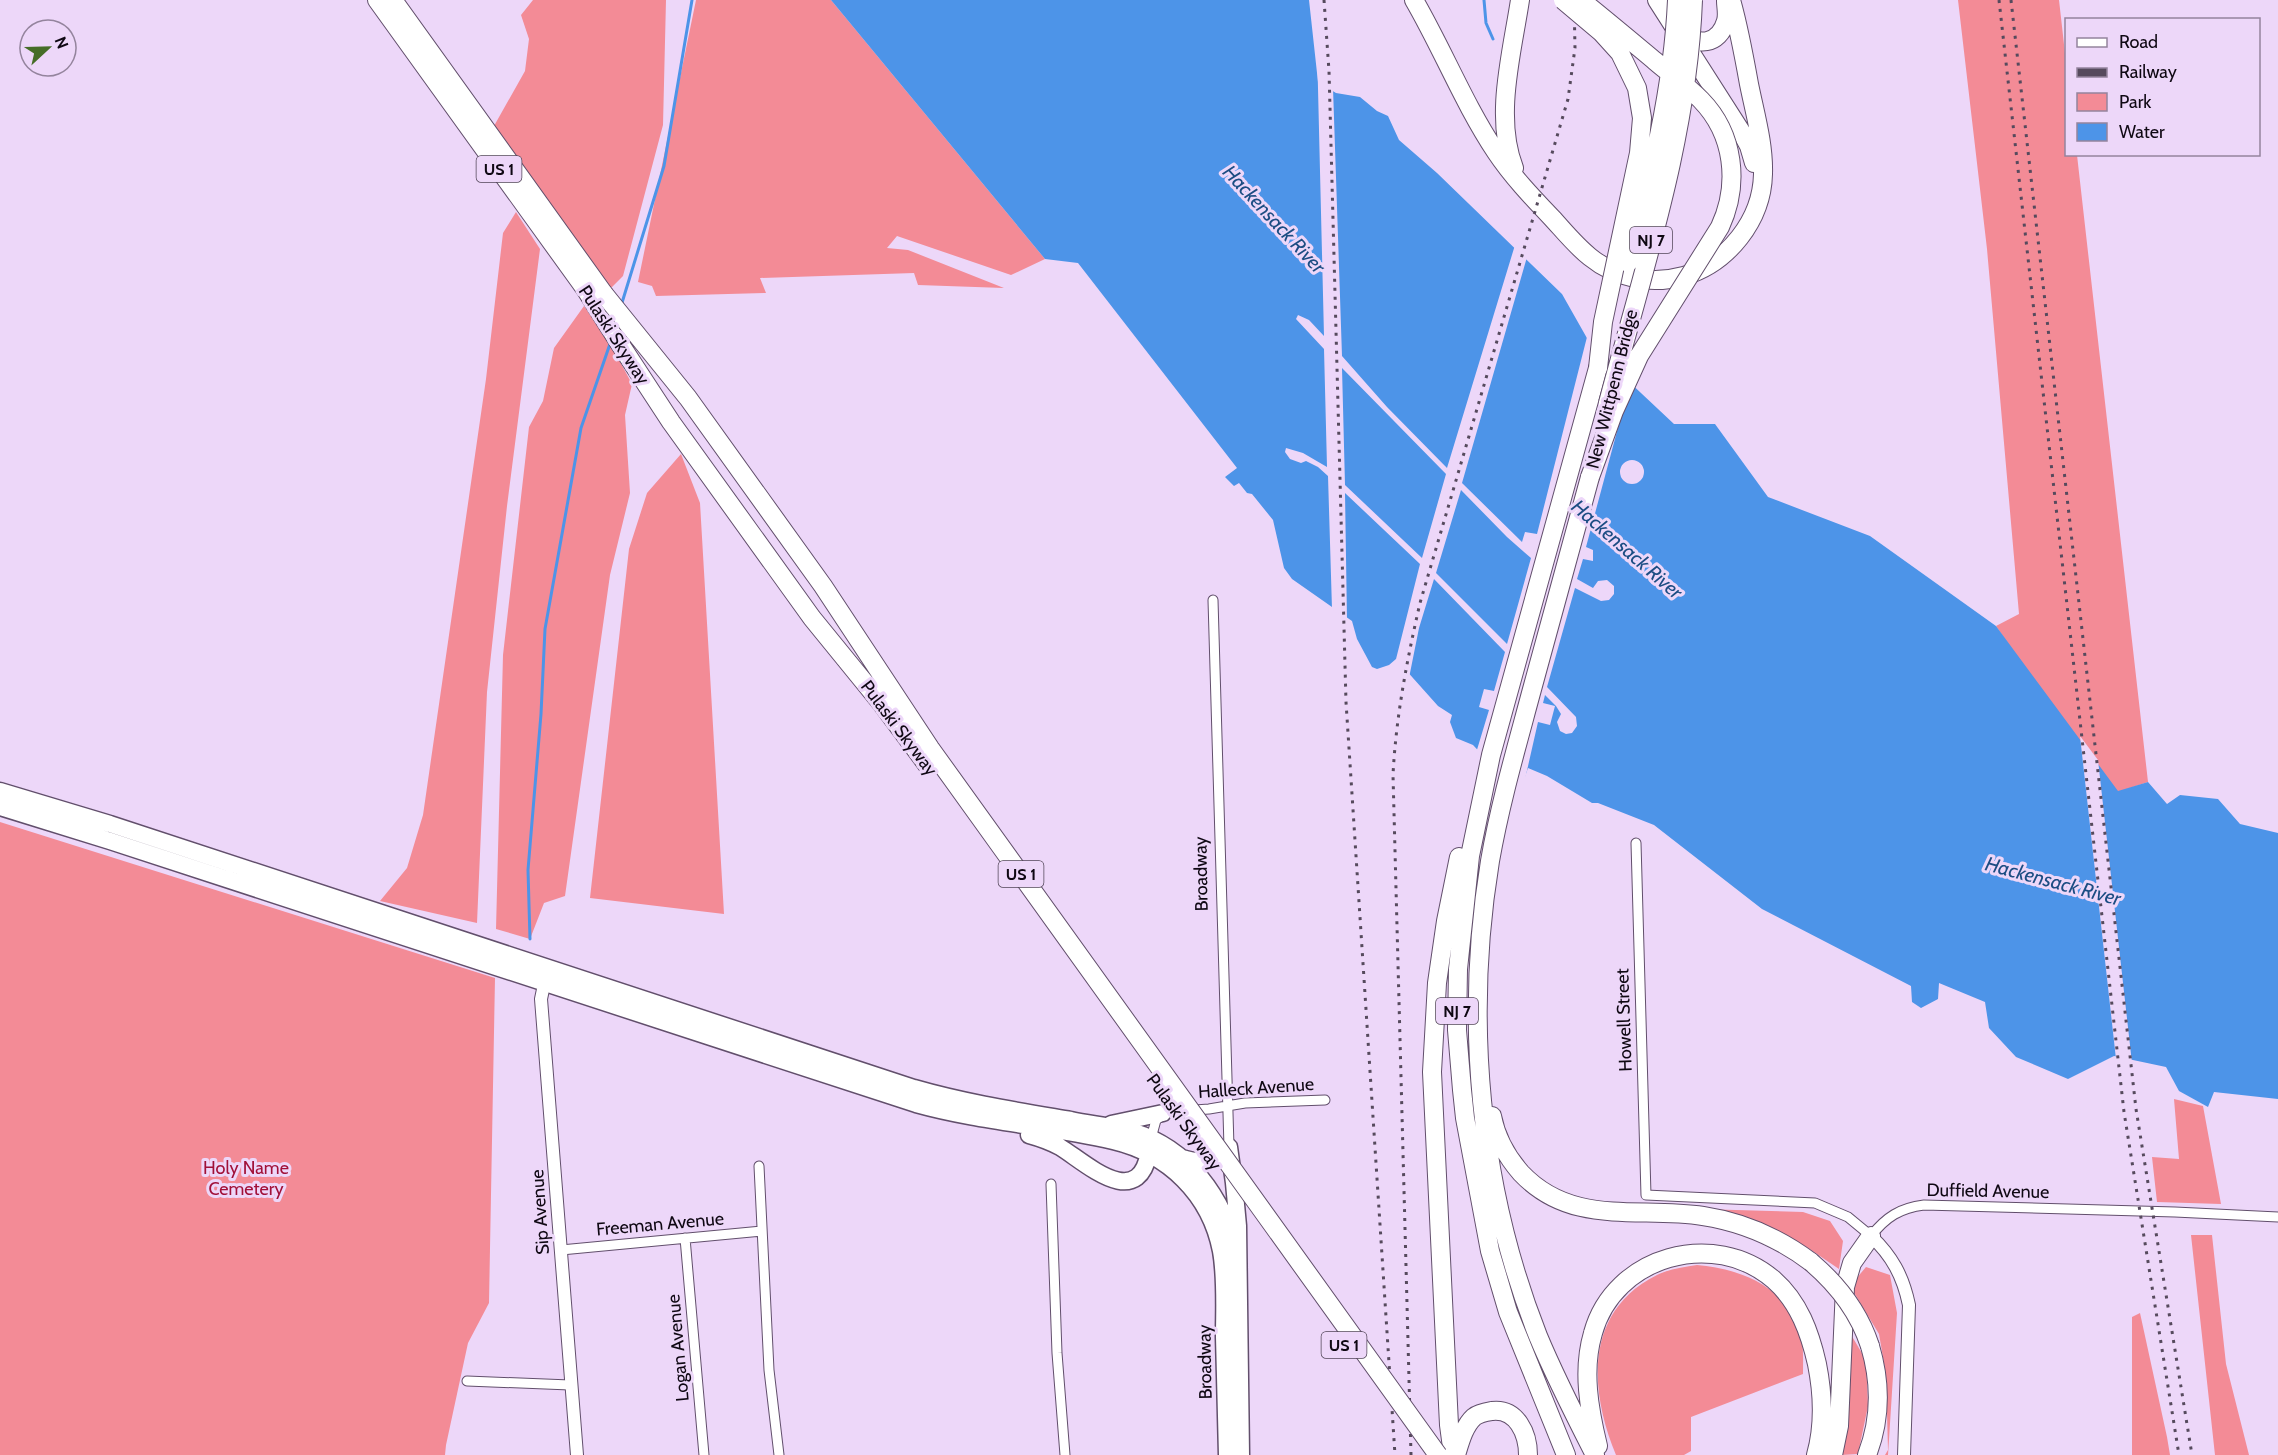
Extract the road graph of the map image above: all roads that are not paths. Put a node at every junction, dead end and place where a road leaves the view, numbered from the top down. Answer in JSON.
{"nodes":[{"id":1,"x":377,"y":0,"type":"edge"},
{"id":2,"x":393,"y":0,"type":"edge"},
{"id":3,"x":1414,"y":0,"type":"edge"},
{"id":4,"x":1520,"y":0,"type":"edge"},
{"id":5,"x":1563,"y":0,"type":"edge"},
{"id":6,"x":1581,"y":0,"type":"edge"},
{"id":7,"x":1693,"y":0,"type":"edge"},
{"id":8,"x":1726,"y":0,"type":"edge"},
{"id":9,"x":1731,"y":0,"type":"edge"},
{"id":10,"x":1666,"y":3,"type":"edge"},
{"id":11,"x":1520,"y":184,"type":"junction"},
{"id":12,"x":1753,"y":213,"type":"junction"},
{"id":13,"x":1598,"y":368,"type":"junction"},
{"id":14,"x":1590,"y":477,"type":"junction"},
{"id":15,"x":1214,"y":600,"type":"dead end"},
{"id":16,"x":1491,"y":755,"type":"junction"},
{"id":17,"x":0,"y":791,"type":"edge"},
{"id":18,"x":0,"y":807,"type":"edge"},
{"id":19,"x":1636,"y":843,"type":"dead end"},
{"id":20,"x":546,"y":976,"type":"junction"},
{"id":21,"x":1480,"y":1059,"type":"junction"},
{"id":22,"x":1325,"y":1100,"type":"dead end"},
{"id":23,"x":1227,"y":1105,"type":"junction"},
{"id":24,"x":1163,"y":1113,"type":"junction"},
{"id":25,"x":989,"y":1120,"type":"junction"},
{"id":26,"x":1102,"y":1126,"type":"junction"},
{"id":27,"x":1150,"y":1146,"type":"junction"},
{"id":28,"x":1229,"y":1147,"type":"junction"},
{"id":29,"x":1180,"y":1158,"type":"junction"},
{"id":30,"x":759,"y":1167,"type":"dead end"},
{"id":31,"x":1051,"y":1184,"type":"dead end"},
{"id":32,"x":2278,"y":1217,"type":"edge"},
{"id":33,"x":762,"y":1231,"type":"junction"},
{"id":34,"x":1871,"y":1236,"type":"junction"},
{"id":35,"x":685,"y":1238,"type":"junction"},
{"id":36,"x":561,"y":1250,"type":"junction"},
{"id":37,"x":1237,"y":1262,"type":"junction"},
{"id":38,"x":467,"y":1382,"type":"dead end"},
{"id":39,"x":570,"y":1385,"type":"junction"},
{"id":40,"x":1562,"y":1416,"type":"junction"},
{"id":41,"x":577,"y":1455,"type":"edge"},
{"id":42,"x":704,"y":1455,"type":"edge"},
{"id":43,"x":779,"y":1455,"type":"edge"},
{"id":44,"x":1065,"y":1455,"type":"edge"},
{"id":45,"x":1227,"y":1455,"type":"edge"},
{"id":46,"x":1241,"y":1455,"type":"edge"},
{"id":47,"x":1423,"y":1455,"type":"edge"},
{"id":48,"x":1438,"y":1455,"type":"edge"},
{"id":49,"x":1455,"y":1455,"type":"edge"},
{"id":50,"x":1528,"y":1455,"type":"edge"},
{"id":51,"x":1566,"y":1455,"type":"edge"},
{"id":52,"x":1583,"y":1455,"type":"edge"},
{"id":53,"x":1598,"y":1455,"type":"edge"},
{"id":54,"x":1816,"y":1455,"type":"edge"},
{"id":55,"x":1833,"y":1455,"type":"edge"},
{"id":56,"x":1867,"y":1455,"type":"edge"},
{"id":57,"x":1904,"y":1455,"type":"edge"}],
"edges":[{"from":1,"to":47,"type":"highway","name":"Pulaski Skyway","number":"US 1","bridge":true},
{"from":2,"to":48,"type":"highway","name":"Pulaski Skyway","number":"US 1","bridge":true},
{"from":3,"to":11,"type":"highway"},
{"from":4,"to":11,"type":"highway"},
{"from":5,"to":13,"type":"highway","bridge":true},
{"from":6,"to":14,"type":"highway","bridge":true},
{"from":7,"to":14,"type":"highway","name":"New Wittpenn Bridge","number":"NJ 7","bridge":true},
{"from":8,"to":10,"type":"highway"},
{"from":9,"to":12,"type":"highway"},
{"from":10,"to":12,"type":"highway"},
{"from":10,"to":13,"type":"highway","name":"New Wittpenn Bridge","number":"NJ 7","bridge":true},
{"from":11,"to":12,"type":"highway"},
{"from":13,"to":16,"type":"highway","name":"New Wittpenn Bridge","number":"NJ 7"},
{"from":14,"to":21,"type":"highway","name":"New Wittpenn Bridge","number":"NJ 7"},
{"from":15,"to":23,"type":"street","name":"Broadway"},
{"from":16,"to":40,"type":"highway","name":"New Wittpenn Bridge","number":"NJ 7"},
{"from":16,"to":49,"type":"highway"},
{"from":17,"to":20,"type":"highway"},
{"from":18,"to":20,"type":"highway"},
{"from":19,"to":34,"type":"street","name":"Howell Street"},
{"from":20,"to":25,"type":"highway"},
{"from":20,"to":26,"type":"highway"},
{"from":20,"to":36,"type":"street","name":"Sip Avenue"},
{"from":21,"to":40,"type":"highway","number":"NJ 7"},
{"from":21,"to":56,"type":"highway","bridge":true},
{"from":22,"to":23,"type":"street","name":"Halleck Avenue"},
{"from":23,"to":24,"type":"street","name":"Halleck Avenue"},
{"from":23,"to":28,"type":"street","name":"Broadway"},
{"from":24,"to":26,"type":"highway"},
{"from":24,"to":27,"type":"street"},
{"from":25,"to":27,"type":"highway"},
{"from":25,"to":27,"type":"highway"},
{"from":26,"to":27,"type":"highway"},
{"from":27,"to":29,"type":"highway"},
{"from":27,"to":45,"type":"highway","name":"Broadway"},
{"from":28,"to":29,"type":"highway"},
{"from":28,"to":37,"type":"highway"},
{"from":29,"to":37,"type":"highway"},
{"from":30,"to":33,"type":"street"},
{"from":31,"to":44,"type":"street"},
{"from":32,"to":34,"type":"street","name":"Duffield Avenue"},
{"from":33,"to":35,"type":"street","name":"Freeman Avenue"},
{"from":33,"to":43,"type":"street"},
{"from":34,"to":55,"type":"highway"},
{"from":34,"to":57,"type":"street"},
{"from":35,"to":36,"type":"street","name":"Freeman Avenue"},
{"from":35,"to":42,"type":"street","name":"Logan Avenue"},
{"from":36,"to":39,"type":"street","name":"Sip Avenue"},
{"from":37,"to":46,"type":"highway","name":"Broadway"},
{"from":38,"to":39,"type":"street"},
{"from":39,"to":41,"type":"street","name":"Sip Avenue"},
{"from":40,"to":51,"type":"highway"},
{"from":40,"to":52,"type":"highway","number":"NJ 7"},
{"from":40,"to":53,"type":"highway","number":"NJ 7"},
{"from":49,"to":50,"type":"highway"},
{"from":53,"to":54,"type":"highway"}]}
